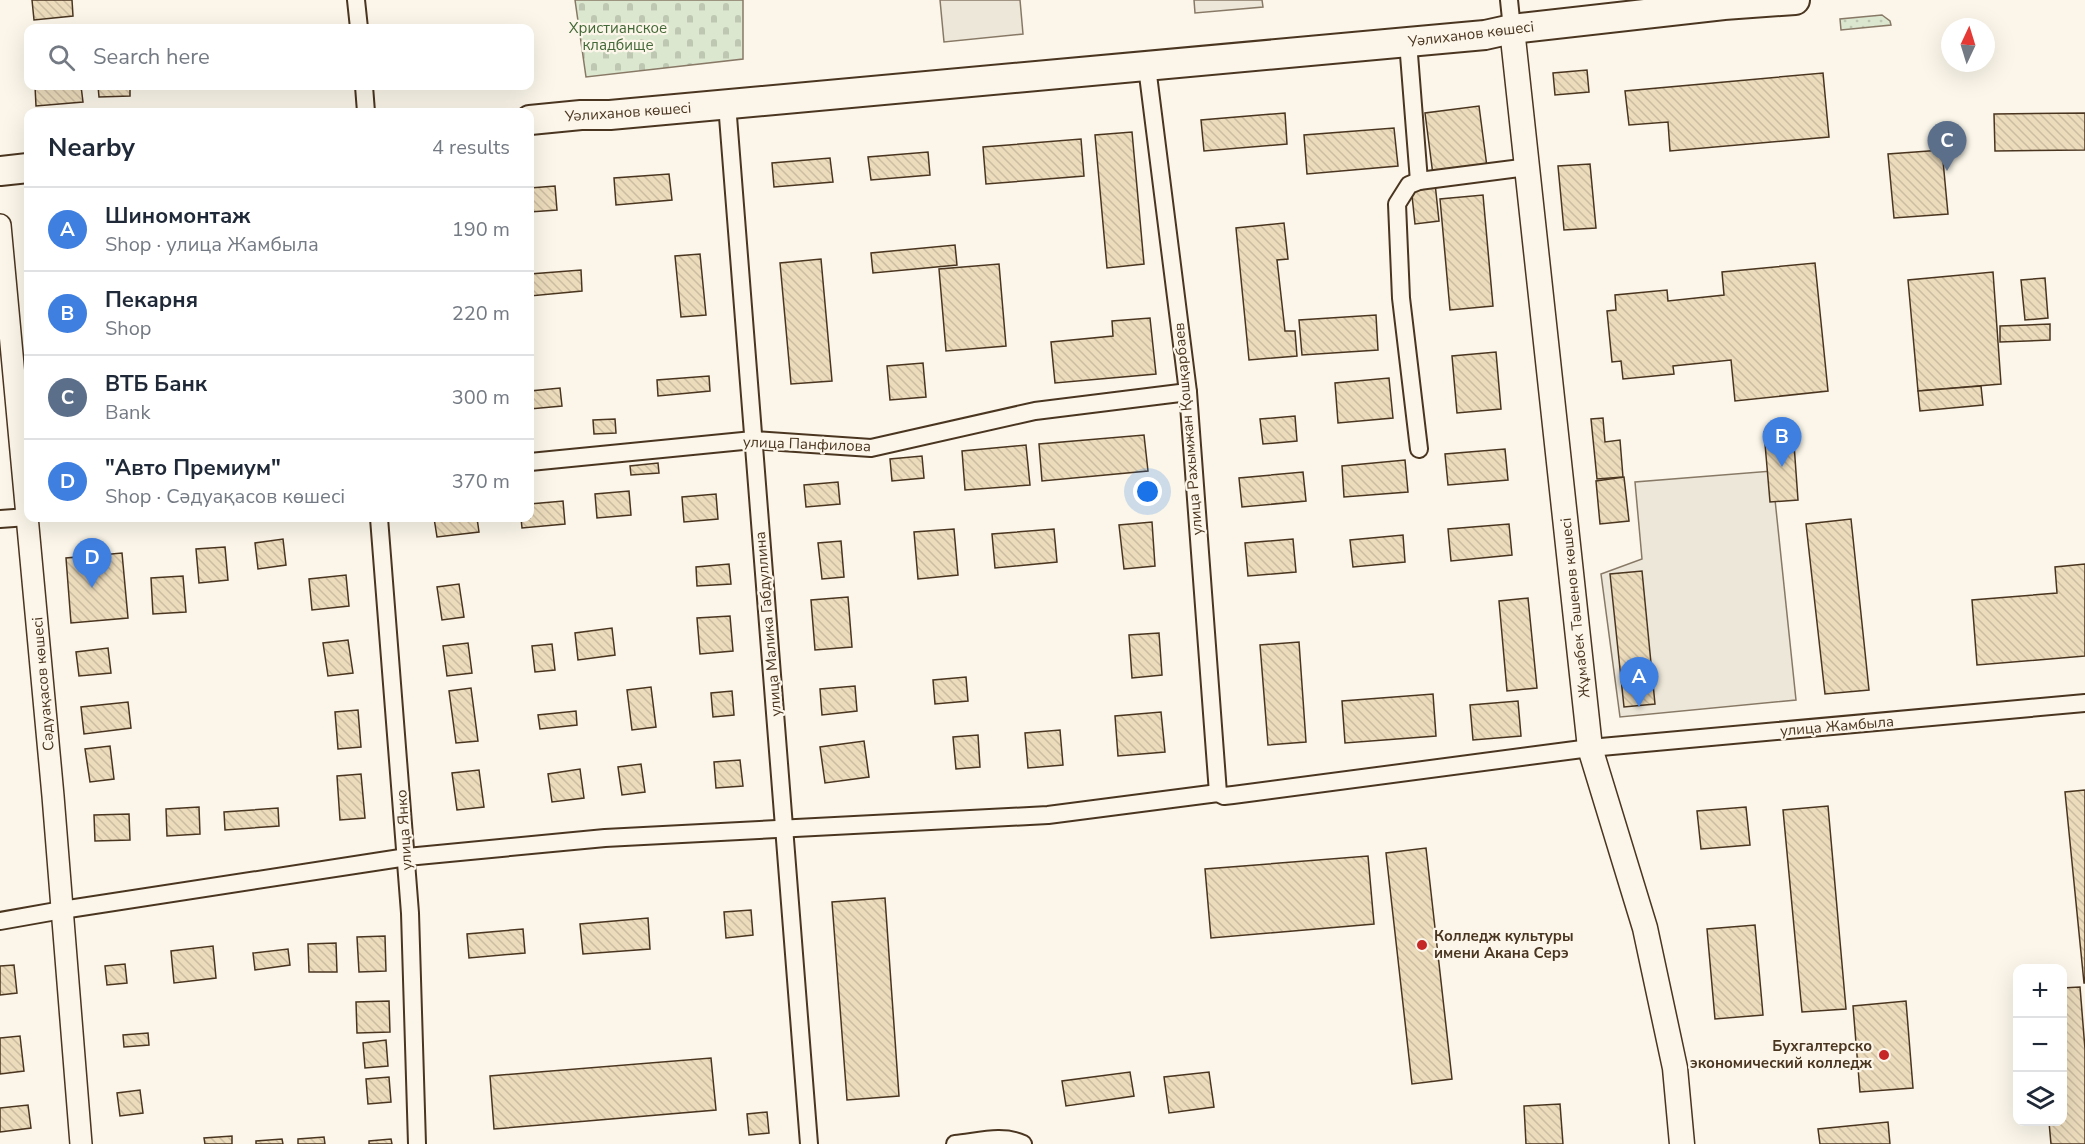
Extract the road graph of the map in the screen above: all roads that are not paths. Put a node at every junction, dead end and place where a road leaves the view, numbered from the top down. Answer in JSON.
{"nodes":[{"id":1,"x":356,"y":0,"type":"edge"},
{"id":2,"x":1509,"y":0,"type":"edge"},
{"id":3,"x":1795,"y":0,"type":"edge"},
{"id":4,"x":359,"y":24,"type":"edge"},
{"id":5,"x":1512,"y":29,"type":"junction"},
{"id":6,"x":1408,"y":42,"type":"junction"},
{"id":7,"x":1147,"y":67,"type":"junction"},
{"id":8,"x":364,"y":90,"type":"edge"},
{"id":9,"x":727,"y":104,"type":"junction"},
{"id":10,"x":366,"y":108,"type":"edge"},
{"id":11,"x":580,"y":115,"type":"junction"},
{"id":12,"x":534,"y":120,"type":"edge"},
{"id":13,"x":1528,"y":167,"type":"junction"},
{"id":14,"x":24,"y":168,"type":"edge"},
{"id":15,"x":0,"y":171,"type":"edge"},
{"id":16,"x":1419,"y":180,"type":"junction"},
{"id":17,"x":0,"y":225,"type":"edge"},
{"id":18,"x":1188,"y":392,"type":"junction"},
{"id":19,"x":753,"y":440,"type":"junction"},
{"id":20,"x":1419,"y":449,"type":"dead end"},
{"id":21,"x":534,"y":462,"type":"edge"},
{"id":22,"x":24,"y":475,"type":"edge"},
{"id":23,"x":24,"y":517,"type":"edge"},
{"id":24,"x":0,"y":519,"type":"edge"},
{"id":25,"x":28,"y":522,"type":"edge"},
{"id":26,"x":379,"y":522,"type":"edge"},
{"id":27,"x":2085,"y":703,"type":"edge"},
{"id":28,"x":1590,"y":748,"type":"junction"},
{"id":29,"x":1218,"y":793,"type":"junction"},
{"id":30,"x":784,"y":829,"type":"junction"},
{"id":31,"x":407,"y":857,"type":"junction"},
{"id":32,"x":62,"y":910,"type":"junction"},
{"id":33,"x":0,"y":921,"type":"edge"},
{"id":34,"x":81,"y":1144,"type":"edge"},
{"id":35,"x":417,"y":1144,"type":"edge"},
{"id":36,"x":809,"y":1144,"type":"edge"},
{"id":37,"x":955,"y":1144,"type":"edge"},
{"id":38,"x":1023,"y":1144,"type":"edge"},
{"id":39,"x":1682,"y":1144,"type":"edge"}],
"edges":[{"from":1,"to":4,"type":"street"},
{"from":2,"to":5,"type":"street"},
{"from":3,"to":5,"type":"highway","name":"Уәлиханов көшесі"},
{"from":5,"to":6,"type":"highway","name":"Уәлиханов көшесі"},
{"from":5,"to":11,"type":"highway"},
{"from":5,"to":13,"type":"main road","name":"Жұмабек Тәшенов көшесі"},
{"from":6,"to":7,"type":"highway","name":"Уәлиханов көшесі"},
{"from":6,"to":16,"type":"street"},
{"from":7,"to":9,"type":"highway","name":"Уәлиханов көшесі"},
{"from":7,"to":18,"type":"street","name":"улица Рахымжан Қошқарбаев"},
{"from":8,"to":10,"type":"street"},
{"from":9,"to":11,"type":"highway","name":"Уәлиханов көшесі"},
{"from":9,"to":19,"type":"street","name":"улица Малика Габдуллина"},
{"from":11,"to":12,"type":"highway","name":"Уәлиханов көшесі"},
{"from":13,"to":16,"type":"street"},
{"from":13,"to":28,"type":"main road","name":"Жұмабек Тәшенов көшесі"},
{"from":14,"to":15,"type":"highway"},
{"from":16,"to":20,"type":"street"},
{"from":17,"to":22,"type":"street","name":"Сәдуақасов көшесі"},
{"from":18,"to":19,"type":"street","name":"улица Панфилова"},
{"from":18,"to":29,"type":"street","name":"улица Рахымжан Қошқарбаев"},
{"from":19,"to":21,"type":"street","name":"улица Панфилова"},
{"from":19,"to":30,"type":"street","name":"улица Малика Габдуллина"},
{"from":23,"to":24,"type":"street"},
{"from":25,"to":32,"type":"street","name":"Сәдуақасов көшесі"},
{"from":26,"to":31,"type":"street","name":"улица Янко"},
{"from":27,"to":28,"type":"street","name":"улица Жамбыла"},
{"from":28,"to":29,"type":"street","name":"улица Жамбыла"},
{"from":28,"to":39,"type":"main road","name":"Жұмабек Тәшенов көшесі"},
{"from":29,"to":30,"type":"street","name":"улица Жамбыла"},
{"from":30,"to":31,"type":"street","name":"улица Жамбыла"},
{"from":30,"to":36,"type":"street","name":"улица Малика Габдуллина"},
{"from":31,"to":32,"type":"street","name":"улица Жамбыла"},
{"from":31,"to":35,"type":"street","name":"улица Янко"},
{"from":32,"to":33,"type":"street"},
{"from":32,"to":34,"type":"street","name":"Сәдуақасов көшесі"},
{"from":37,"to":38,"type":"street"}]}
